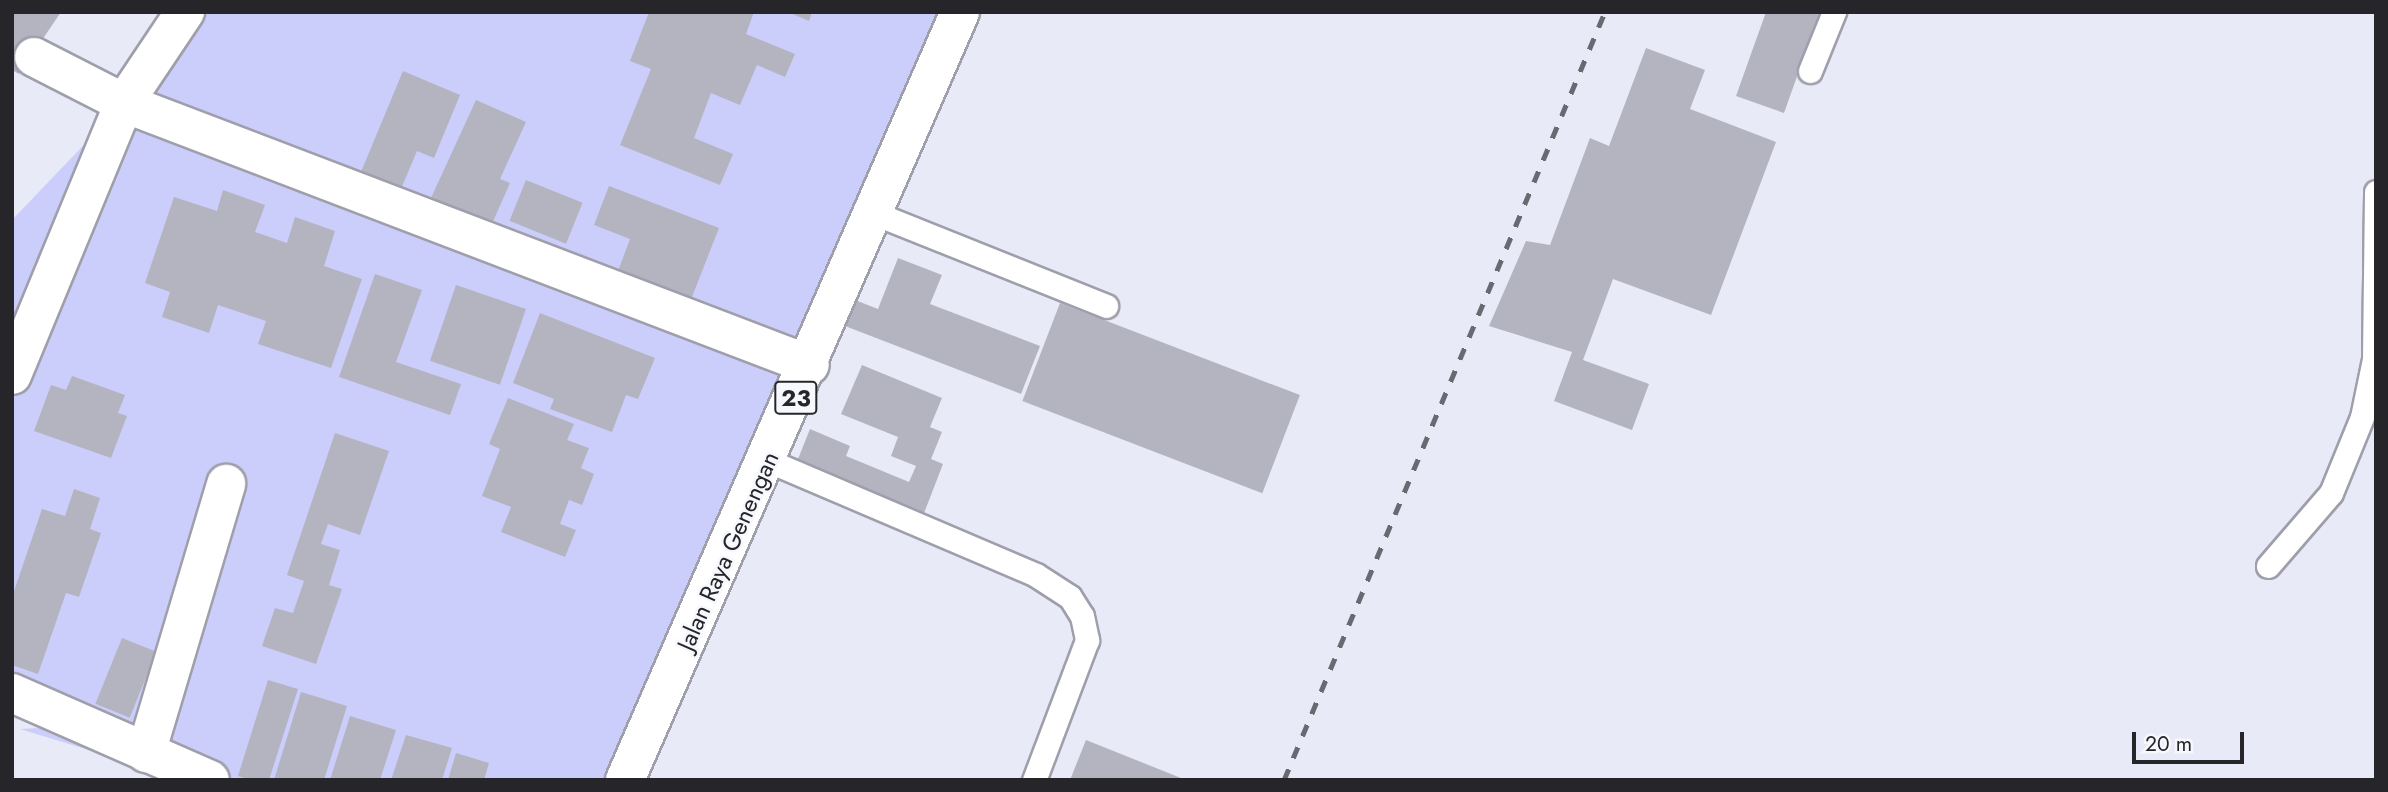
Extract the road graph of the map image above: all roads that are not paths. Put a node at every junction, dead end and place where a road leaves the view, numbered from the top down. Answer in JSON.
{"nodes":[{"id":1,"x":185,"y":12,"type":"edge"},
{"id":2,"x":960,"y":12,"type":"edge"},
{"id":3,"x":1834,"y":12,"type":"edge"},
{"id":4,"x":34,"y":57,"type":"dead end"},
{"id":5,"x":1810,"y":71,"type":"dead end"},
{"id":6,"x":124,"y":103,"type":"junction"},
{"id":7,"x":2376,"y":192,"type":"edge"},
{"id":8,"x":874,"y":213,"type":"junction"},
{"id":9,"x":1106,"y":306,"type":"dead end"},
{"id":10,"x":810,"y":365,"type":"junction"},
{"id":11,"x":12,"y":375,"type":"edge"},
{"id":12,"x":769,"y":461,"type":"junction"},
{"id":13,"x":226,"y":484,"type":"dead end"},
{"id":14,"x":2268,"y":566,"type":"dead end"},
{"id":15,"x":12,"y":693,"type":"edge"},
{"id":16,"x":146,"y":753,"type":"junction"},
{"id":17,"x":210,"y":780,"type":"edge"},
{"id":18,"x":625,"y":780,"type":"edge"},
{"id":19,"x":1034,"y":780,"type":"edge"}],
"edges":[{"from":1,"to":6,"type":"main road"},
{"from":2,"to":8,"type":"main road","name":"Jalan Raya Genengan","number":"23"},
{"from":3,"to":5,"type":"lane"},
{"from":4,"to":6,"type":"main road"},
{"from":6,"to":10,"type":"main road"},
{"from":6,"to":11,"type":"main road"},
{"from":7,"to":14,"type":"lane"},
{"from":8,"to":9,"type":"lane"},
{"from":8,"to":10,"type":"main road","name":"Jalan Raya Genengan","number":"23"},
{"from":10,"to":12,"type":"main road","name":"Jalan Raya Genengan","number":"23"},
{"from":12,"to":18,"type":"main road","name":"Jalan Raya Genengan","number":"23"},
{"from":12,"to":19,"type":"lane"},
{"from":13,"to":16,"type":"main road"},
{"from":15,"to":16,"type":"main road"},
{"from":16,"to":17,"type":"main road"}]}
